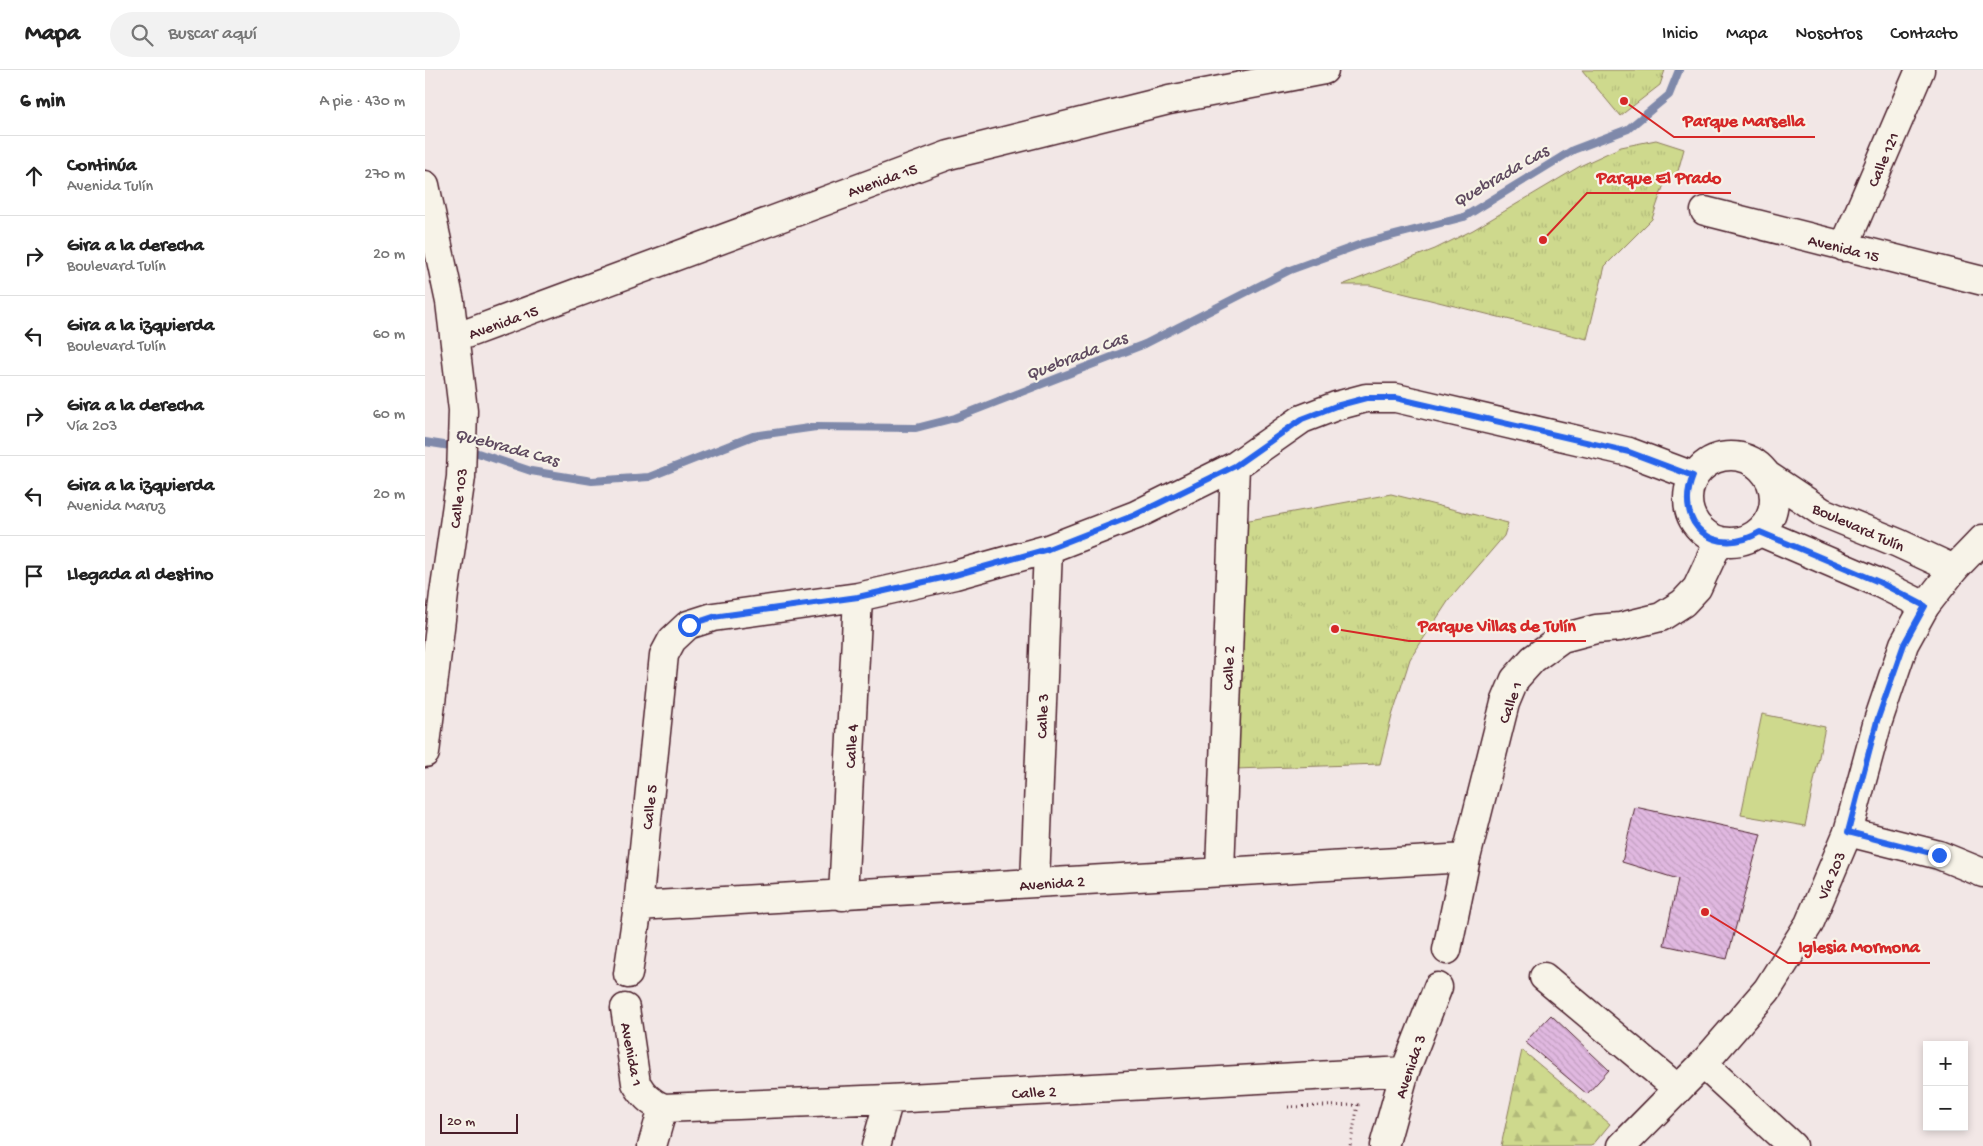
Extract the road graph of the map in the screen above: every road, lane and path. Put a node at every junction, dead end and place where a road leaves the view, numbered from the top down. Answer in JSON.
{"nodes":[{"id":1,"x":1324,"y":70,"type":"edge"},
{"id":2,"x":1920,"y":70,"type":"edge"},
{"id":3,"x":425,"y":185,"type":"edge"},
{"id":4,"x":1705,"y":211,"type":"dead end"},
{"id":5,"x":1845,"y":247,"type":"junction"},
{"id":6,"x":1983,"y":281,"type":"edge"},
{"id":7,"x":455,"y":338,"type":"junction"},
{"id":8,"x":1235,"y":466,"type":"junction"},
{"id":9,"x":1693,"y":476,"type":"junction"},
{"id":10,"x":1768,"y":476,"type":"junction"},
{"id":11,"x":1760,"y":532,"type":"junction"},
{"id":12,"x":1983,"y":539,"type":"edge"},
{"id":13,"x":1719,"y":541,"type":"junction"},
{"id":14,"x":1048,"y":549,"type":"junction"},
{"id":15,"x":1954,"y":569,"type":"junction"},
{"id":16,"x":435,"y":591,"type":"edge"},
{"id":17,"x":858,"y":597,"type":"junction"},
{"id":18,"x":1925,"y":606,"type":"junction"},
{"id":19,"x":425,"y":753,"type":"edge"},
{"id":20,"x":1848,"y":832,"type":"junction"},
{"id":21,"x":1467,"y":858,"type":"junction"},
{"id":22,"x":1220,"y":871,"type":"junction"},
{"id":23,"x":1983,"y":873,"type":"edge"},
{"id":24,"x":1035,"y":883,"type":"junction"},
{"id":25,"x":843,"y":896,"type":"junction"},
{"id":26,"x":639,"y":906,"type":"junction"},
{"id":27,"x":1447,"y":950,"type":"dead end"},
{"id":28,"x":628,"y":974,"type":"dead end"},
{"id":29,"x":1545,"y":977,"type":"dead end"},
{"id":30,"x":1438,"y":987,"type":"dead end"},
{"id":31,"x":625,"y":1008,"type":"dead end"},
{"id":32,"x":1703,"y":1064,"type":"junction"},
{"id":33,"x":1405,"y":1072,"type":"junction"},
{"id":34,"x":1678,"y":1089,"type":"junction"},
{"id":35,"x":889,"y":1099,"type":"junction"},
{"id":36,"x":663,"y":1108,"type":"junction"},
{"id":37,"x":652,"y":1146,"type":"edge"},
{"id":38,"x":876,"y":1146,"type":"edge"},
{"id":39,"x":1384,"y":1146,"type":"edge"},
{"id":40,"x":1622,"y":1146,"type":"edge"},
{"id":41,"x":1792,"y":1146,"type":"edge"}],
"edges":[{"from":1,"to":7,"type":"street","name":"Avenida 15"},
{"from":2,"to":5,"type":"street","name":"Calle 121"},
{"from":3,"to":7,"type":"street","name":"Calle 103"},
{"from":4,"to":5,"type":"street","name":"Avenida 15"},
{"from":5,"to":6,"type":"street","name":"Avenida 15"},
{"from":7,"to":16,"type":"street","name":"Calle 103"},
{"from":8,"to":9,"type":"street"},
{"from":8,"to":14,"type":"street"},
{"from":8,"to":22,"type":"street","name":"Calle 2"},
{"from":9,"to":10,"type":"street","name":"Boulevard Tulín"},
{"from":9,"to":13,"type":"street"},
{"from":10,"to":11,"type":"street"},
{"from":10,"to":15,"type":"street","name":"Boulevard Tulín"},
{"from":11,"to":13,"type":"street"},
{"from":11,"to":18,"type":"street"},
{"from":12,"to":15,"type":"street","name":"Vía 203"},
{"from":13,"to":21,"type":"street","name":"Calle 1"},
{"from":14,"to":17,"type":"street"},
{"from":14,"to":24,"type":"street","name":"Calle 3"},
{"from":15,"to":18,"type":"street","name":"Vía 203"},
{"from":16,"to":19,"type":"street","name":"Calle 103"},
{"from":17,"to":25,"type":"street","name":"Calle 4"},
{"from":17,"to":26,"type":"street","name":"Calle 5"},
{"from":18,"to":20,"type":"street","name":"Vía 203"},
{"from":20,"to":23,"type":"street"},
{"from":20,"to":32,"type":"street","name":"Vía 203"},
{"from":21,"to":22,"type":"street","name":"Avenida 2"},
{"from":21,"to":27,"type":"street","name":"Calle 1"},
{"from":22,"to":24,"type":"street","name":"Avenida 2"},
{"from":24,"to":25,"type":"street","name":"Avenida 2"},
{"from":25,"to":26,"type":"street","name":"Avenida 2"},
{"from":26,"to":28,"type":"street","name":"Calle 5"},
{"from":29,"to":34,"type":"street"},
{"from":30,"to":33,"type":"street","name":"Avenida 3"},
{"from":31,"to":36,"type":"street","name":"Avenida 1"},
{"from":32,"to":34,"type":"street","name":"Vía 203"},
{"from":32,"to":41,"type":"street"},
{"from":33,"to":35,"type":"street","name":"Calle 2"},
{"from":33,"to":39,"type":"street","name":"Avenida 3"},
{"from":34,"to":40,"type":"street","name":"Vía 203"},
{"from":35,"to":36,"type":"street","name":"Calle 2"},
{"from":35,"to":38,"type":"street"},
{"from":36,"to":37,"type":"street"}]}
